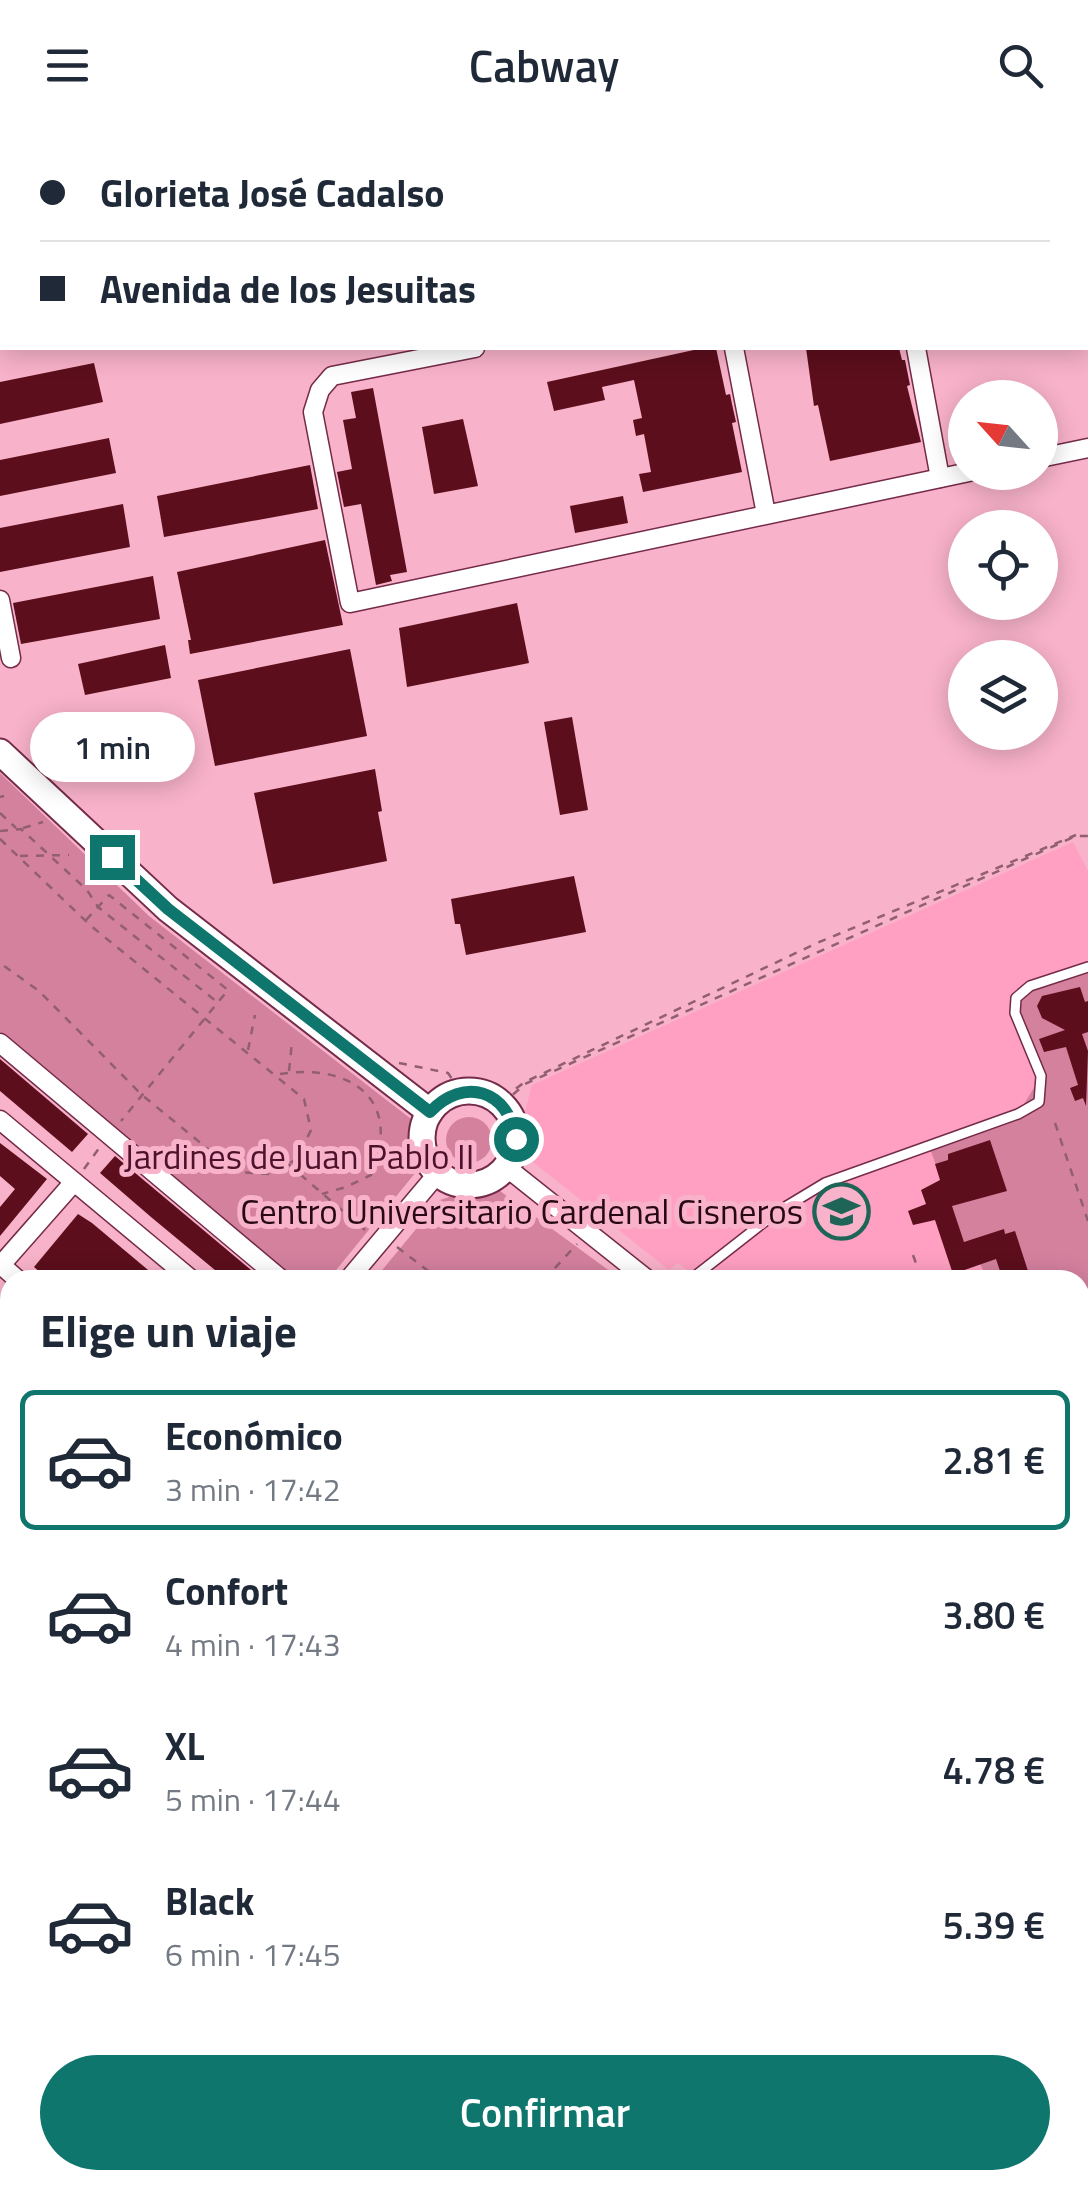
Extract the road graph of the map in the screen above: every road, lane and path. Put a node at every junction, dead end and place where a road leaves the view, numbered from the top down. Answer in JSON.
{"nodes":[{"id":1,"x":465,"y":350,"type":"edge"},
{"id":2,"x":734,"y":350,"type":"edge"},
{"id":3,"x":916,"y":350,"type":"edge"},
{"id":4,"x":1088,"y":448,"type":"edge"},
{"id":5,"x":1058,"y":454,"type":"edge"},
{"id":6,"x":948,"y":476,"type":"edge"},
{"id":7,"x":940,"y":478,"type":"junction"},
{"id":8,"x":766,"y":514,"type":"junction"},
{"id":9,"x":0,"y":600,"type":"edge"},
{"id":10,"x":12,"y":658,"type":"dead end"},
{"id":11,"x":0,"y":752,"type":"edge"},
{"id":12,"x":0,"y":813,"type":"edge"},
{"id":13,"x":45,"y":819,"type":"dead end"},
{"id":14,"x":19,"y":829,"type":"junction"},
{"id":15,"x":0,"y":831,"type":"edge"},
{"id":16,"x":1087,"y":836,"type":"edge"},
{"id":17,"x":2,"y":840,"type":"edge"},
{"id":18,"x":0,"y":847,"type":"edge"},
{"id":19,"x":69,"y":855,"type":"dead end"},
{"id":20,"x":19,"y":856,"type":"junction"},
{"id":21,"x":50,"y":856,"type":"junction"},
{"id":22,"x":98,"y":907,"type":"junction"},
{"id":23,"x":86,"y":921,"type":"junction"},
{"id":24,"x":0,"y":963,"type":"edge"},
{"id":25,"x":1088,"y":967,"type":"edge"},
{"id":26,"x":218,"y":1003,"type":"junction"},
{"id":27,"x":256,"y":1015,"type":"dead end"},
{"id":28,"x":207,"y":1017,"type":"junction"},
{"id":29,"x":292,"y":1042,"type":"dead end"},
{"id":30,"x":0,"y":1043,"type":"edge"},
{"id":31,"x":248,"y":1052,"type":"junction"},
{"id":32,"x":288,"y":1073,"type":"junction"},
{"id":33,"x":276,"y":1075,"type":"junction"},
{"id":34,"x":142,"y":1095,"type":"junction"},
{"id":35,"x":502,"y":1102,"type":"junction"},
{"id":36,"x":430,"y":1112,"type":"junction"},
{"id":37,"x":0,"y":1120,"type":"edge"},
{"id":38,"x":1055,"y":1124,"type":"dead end"},
{"id":39,"x":110,"y":1134,"type":"junction"},
{"id":40,"x":288,"y":1164,"type":"junction"},
{"id":41,"x":506,"y":1167,"type":"junction"},
{"id":42,"x":438,"y":1173,"type":"junction"},
{"id":43,"x":77,"y":1178,"type":"junction"},
{"id":44,"x":322,"y":1194,"type":"junction"},
{"id":45,"x":1086,"y":1212,"type":"edge"},
{"id":46,"x":1088,"y":1221,"type":"edge"},
{"id":47,"x":369,"y":1235,"type":"dead end"},
{"id":48,"x":578,"y":1243,"type":"dead end"},
{"id":49,"x":397,"y":1247,"type":"dead end"},
{"id":50,"x":913,"y":1255,"type":"dead end"},
{"id":51,"x":0,"y":1265,"type":"edge"},
{"id":52,"x":181,"y":1270,"type":"edge"},
{"id":53,"x":270,"y":1270,"type":"edge"},
{"id":54,"x":356,"y":1270,"type":"edge"},
{"id":55,"x":427,"y":1270,"type":"edge"},
{"id":56,"x":553,"y":1270,"type":"edge"},
{"id":57,"x":635,"y":1270,"type":"edge"},
{"id":58,"x":703,"y":1270,"type":"edge"},
{"id":59,"x":918,"y":1270,"type":"edge"}],
"edges":[{"from":1,"to":8,"type":"street"},
{"from":2,"to":8,"type":"street"},
{"from":3,"to":7,"type":"street"},
{"from":4,"to":5,"type":"street"},
{"from":6,"to":7,"type":"street"},
{"from":7,"to":8,"type":"street"},
{"from":9,"to":10,"type":"street"},
{"from":11,"to":36,"type":"street"},
{"from":12,"to":14,"type":"path"},
{"from":13,"to":14,"type":"path"},
{"from":14,"to":15,"type":"path"},
{"from":14,"to":21,"type":"path"},
{"from":16,"to":35,"type":"path"},
{"from":16,"to":35,"type":"path"},
{"from":17,"to":18,"type":"path"},
{"from":17,"to":20,"type":"path"},
{"from":19,"to":21,"type":"path"},
{"from":20,"to":21,"type":"path"},
{"from":20,"to":23,"type":"path"},
{"from":21,"to":22,"type":"path"},
{"from":22,"to":23,"type":"path"},
{"from":22,"to":26,"type":"path"},
{"from":22,"to":26,"type":"path"},
{"from":23,"to":28,"type":"path"},
{"from":24,"to":34,"type":"path"},
{"from":25,"to":58,"type":"lane"},
{"from":26,"to":28,"type":"path"},
{"from":27,"to":31,"type":"path"},
{"from":28,"to":31,"type":"path"},
{"from":28,"to":34,"type":"path"},
{"from":29,"to":32,"type":"path"},
{"from":30,"to":39,"type":"street"},
{"from":31,"to":33,"type":"path"},
{"from":32,"to":33,"type":"path"},
{"from":32,"to":44,"type":"path"},
{"from":33,"to":40,"type":"path"},
{"from":34,"to":39,"type":"path"},
{"from":34,"to":40,"type":"path"},
{"from":35,"to":36,"type":"street"},
{"from":35,"to":41,"type":"street"},
{"from":36,"to":42,"type":"street"},
{"from":37,"to":43,"type":"street"},
{"from":38,"to":45,"type":"path"},
{"from":39,"to":43,"type":"path"},
{"from":39,"to":53,"type":"street"},
{"from":40,"to":44,"type":"path"},
{"from":41,"to":42,"type":"street"},
{"from":41,"to":57,"type":"street"},
{"from":42,"to":54,"type":"street"},
{"from":43,"to":51,"type":"street"},
{"from":43,"to":52,"type":"street"},
{"from":44,"to":47,"type":"path"},
{"from":45,"to":46,"type":"path"},
{"from":48,"to":56,"type":"path"},
{"from":49,"to":55,"type":"path"},
{"from":50,"to":59,"type":"path"}]}
